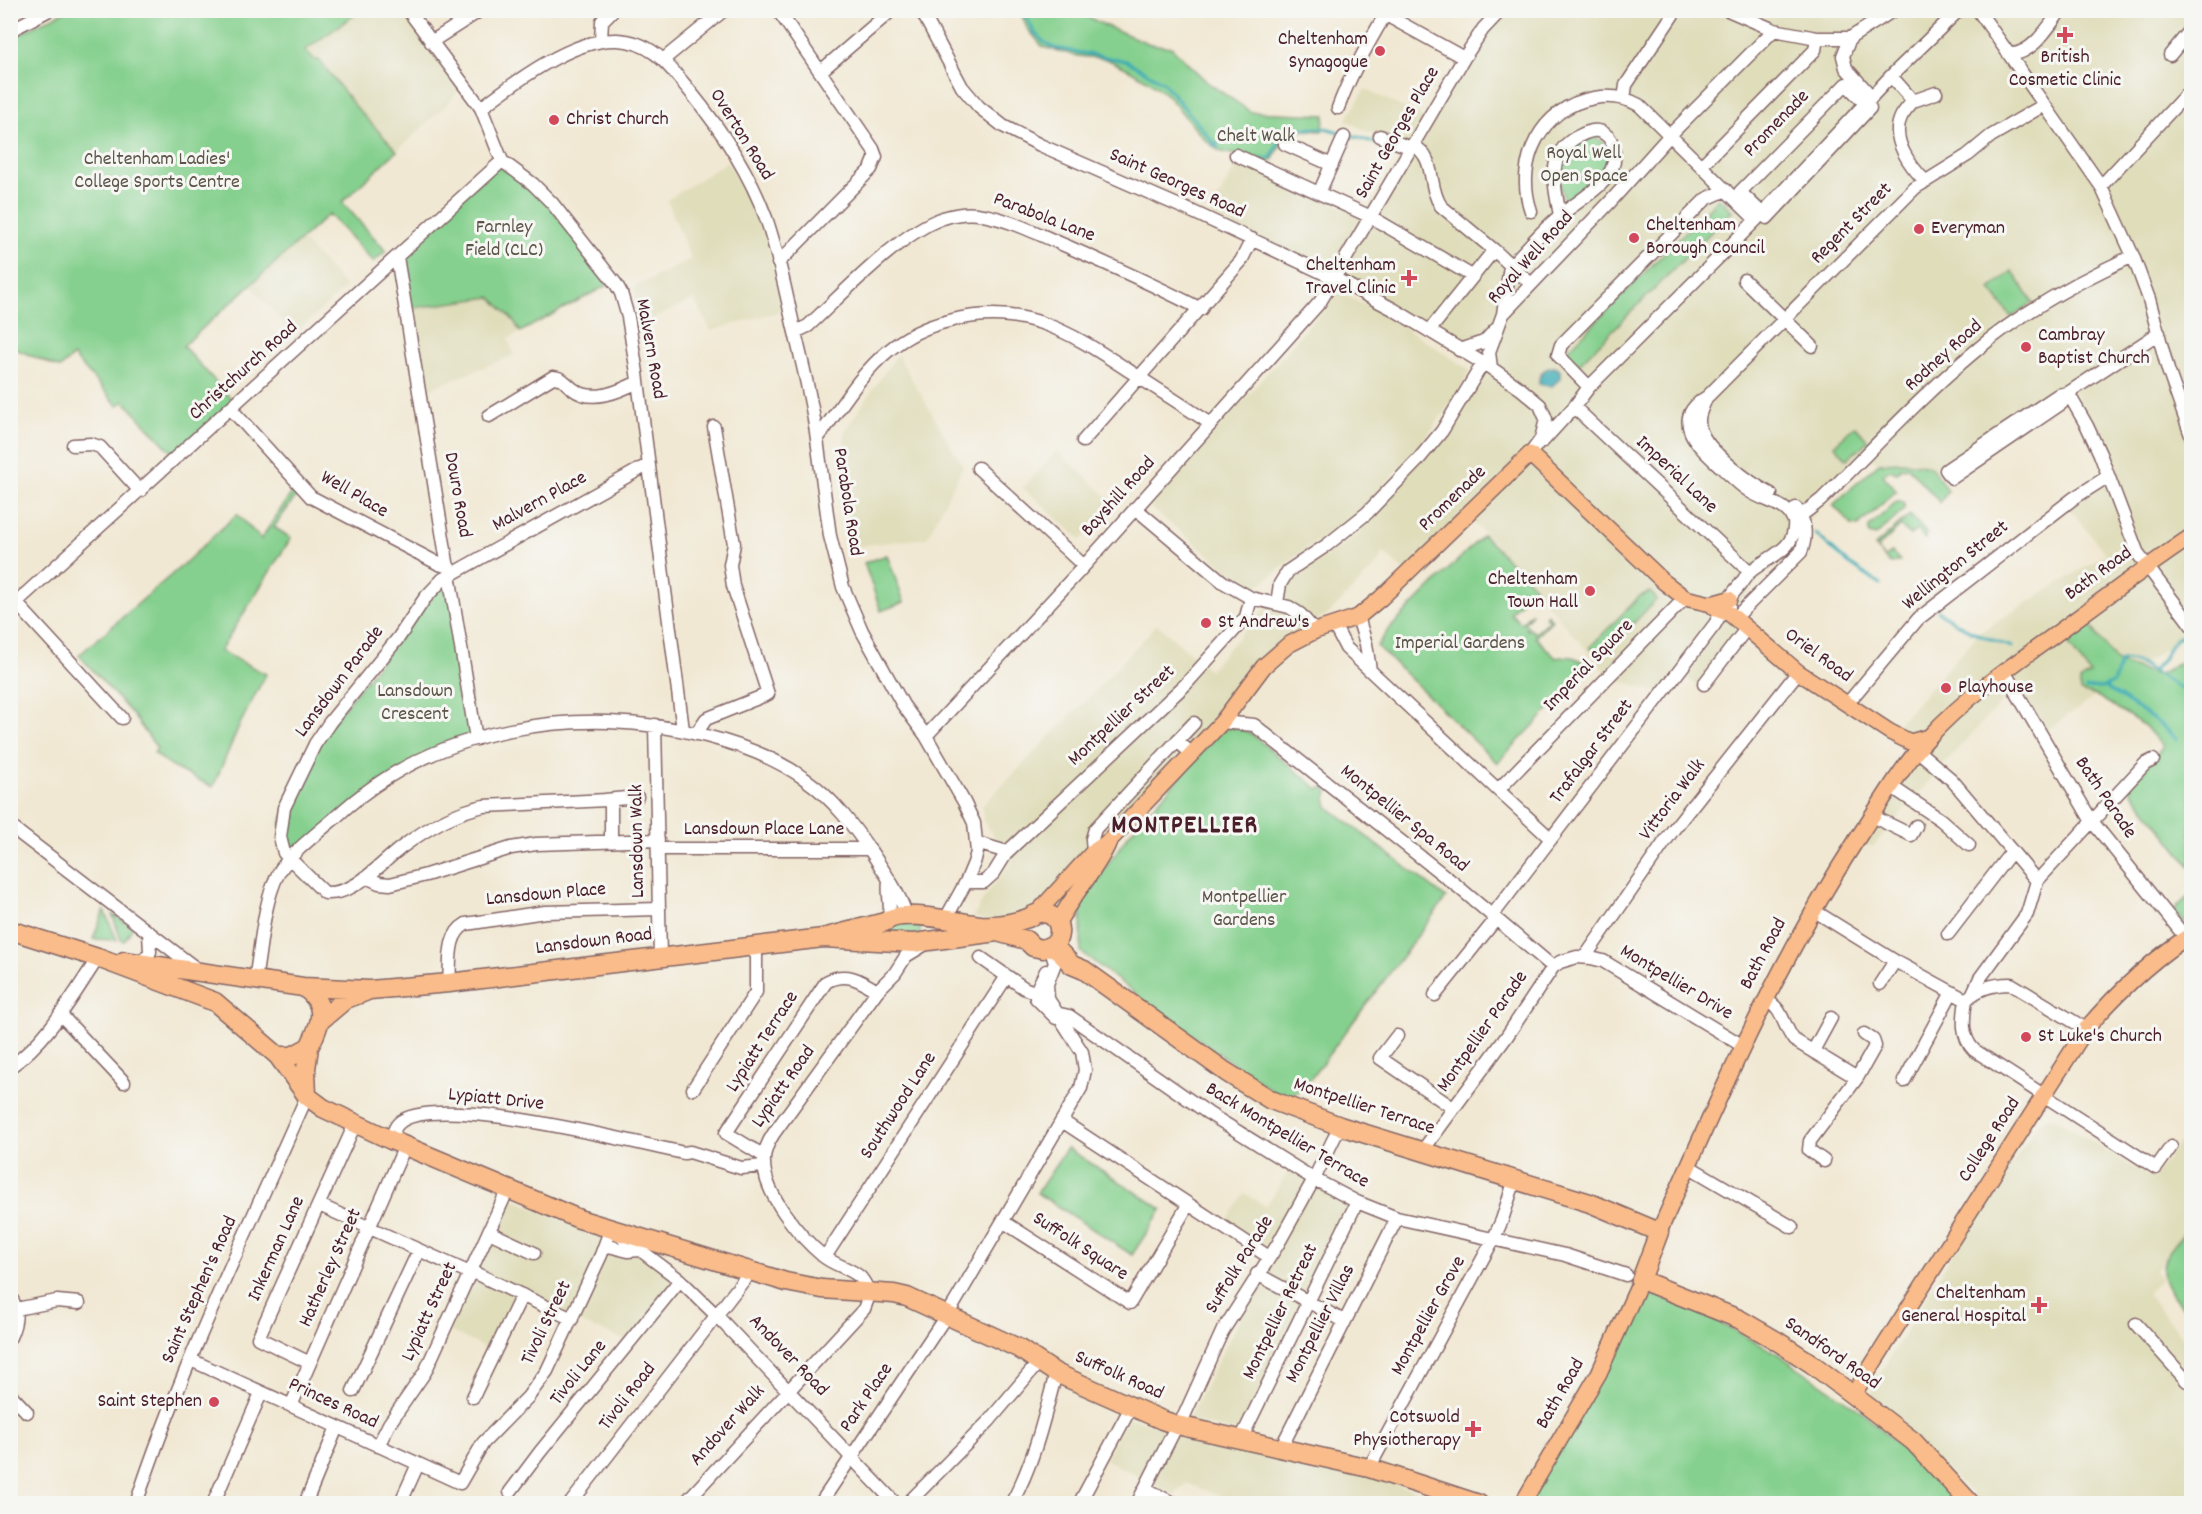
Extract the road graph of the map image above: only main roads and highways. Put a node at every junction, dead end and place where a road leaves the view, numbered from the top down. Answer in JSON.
{"nodes":[{"id":1,"x":1530,"y":454,"type":"joint"},
{"id":2,"x":2192,"y":536,"type":"edge"},
{"id":3,"x":1890,"y":732,"type":"junction"},
{"id":4,"x":1929,"y":737,"type":"junction"},
{"id":5,"x":1896,"y":781,"type":"junction"},
{"id":6,"x":1109,"y":841,"type":"junction"},
{"id":7,"x":1033,"y":915,"type":"junction"},
{"id":8,"x":931,"y":918,"type":"junction"},
{"id":9,"x":887,"y":921,"type":"junction"},
{"id":10,"x":10,"y":930,"type":"edge"},
{"id":11,"x":2189,"y":936,"type":"edge"},
{"id":12,"x":823,"y":938,"type":"junction"},
{"id":13,"x":933,"y":940,"type":"junction"},
{"id":14,"x":1026,"y":940,"type":"junction"},
{"id":15,"x":1053,"y":940,"type":"junction"},
{"id":16,"x":892,"y":942,"type":"junction"},
{"id":17,"x":98,"y":958,"type":"junction"},
{"id":18,"x":1078,"y":968,"type":"junction"},
{"id":19,"x":1054,"y":969,"type":"road end"},
{"id":20,"x":224,"y":977,"type":"junction"},
{"id":21,"x":303,"y":987,"type":"junction"},
{"id":22,"x":370,"y":990,"type":"junction"},
{"id":23,"x":215,"y":1002,"type":"junction"},
{"id":24,"x":321,"y":1020,"type":"junction"},
{"id":25,"x":309,"y":1047,"type":"junction"},
{"id":26,"x":278,"y":1056,"type":"junction"},
{"id":27,"x":308,"y":1096,"type":"junction"},
{"id":28,"x":1659,"y":1232,"type":"junction"},
{"id":29,"x":750,"y":1272,"type":"joint"},
{"id":30,"x":1634,"y":1277,"type":"junction"},
{"id":31,"x":1853,"y":1395,"type":"junction"},
{"id":32,"x":1479,"y":1503,"type":"edge"},
{"id":33,"x":1522,"y":1503,"type":"edge"},
{"id":34,"x":1971,"y":1503,"type":"edge"}],
"edges":[{"from":1,"to":3,"type":"main road","name":"Oriel Road"},
{"from":1,"to":6,"type":"main road","name":"Promenade"},
{"from":2,"to":4,"type":"main road","name":"Bath Road"},
{"from":3,"to":4,"type":"main road","name":"Oriel Road"},
{"from":3,"to":5,"type":"main road"},
{"from":4,"to":5,"type":"main road","name":"Bath Road"},
{"from":5,"to":28,"type":"main road","name":"Bath Road"},
{"from":6,"to":7,"type":"main road"},
{"from":6,"to":15,"type":"main road"},
{"from":7,"to":8,"type":"highway","name":"Lansdown Road"},
{"from":7,"to":14,"type":"highway"},
{"from":7,"to":15,"type":"highway"},
{"from":8,"to":9,"type":"highway","name":"Lansdown Road"},
{"from":8,"to":13,"type":"highway"},
{"from":9,"to":12,"type":"highway","name":"Lansdown Road"},
{"from":9,"to":16,"type":"highway"},
{"from":10,"to":17,"type":"highway"},
{"from":11,"to":31,"type":"main road","name":"College Road"},
{"from":12,"to":16,"type":"highway","name":"Lansdown Road"},
{"from":12,"to":22,"type":"highway","name":"Lansdown Road"},
{"from":13,"to":14,"type":"highway","name":"Lansdown Road"},
{"from":13,"to":16,"type":"highway","name":"Lansdown Road"},
{"from":14,"to":15,"type":"highway"},
{"from":15,"to":18,"type":"highway","name":"Montpellier Terrace"},
{"from":17,"to":20,"type":"highway"},
{"from":17,"to":23,"type":"highway"},
{"from":18,"to":19,"type":"highway"},
{"from":18,"to":28,"type":"highway","name":"Montpellier Terrace"},
{"from":20,"to":21,"type":"highway","name":"Lansdown Road"},
{"from":20,"to":23,"type":"highway"},
{"from":21,"to":22,"type":"highway","name":"Lansdown Road"},
{"from":21,"to":24,"type":"highway"},
{"from":22,"to":24,"type":"highway","name":"Lansdown Road"},
{"from":23,"to":26,"type":"highway","name":"Andover Road"},
{"from":24,"to":25,"type":"highway"},
{"from":25,"to":26,"type":"highway"},
{"from":25,"to":27,"type":"highway"},
{"from":26,"to":27,"type":"highway","name":"Andover Road"},
{"from":27,"to":29,"type":"highway","name":"Andover Road"},
{"from":28,"to":30,"type":"highway","name":"Bath Road"},
{"from":29,"to":32,"type":"highway","name":"Suffolk Road"},
{"from":30,"to":31,"type":"highway","name":"Sandford Road"},
{"from":30,"to":33,"type":"main road","name":"Bath Road"},
{"from":31,"to":34,"type":"highway","name":"Sandford Road"}]}
